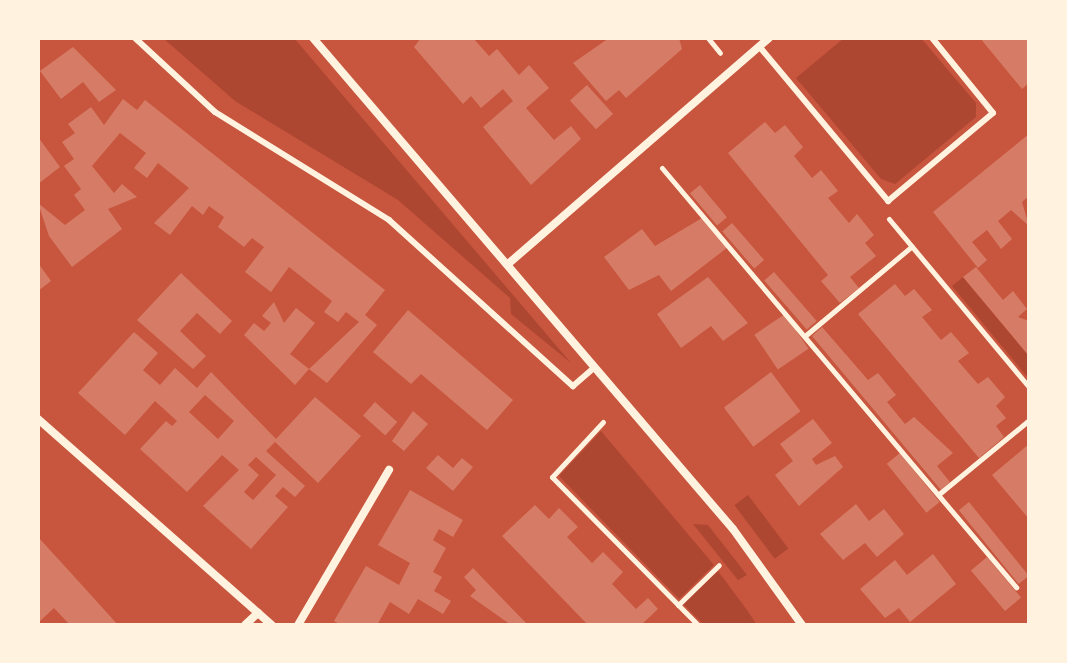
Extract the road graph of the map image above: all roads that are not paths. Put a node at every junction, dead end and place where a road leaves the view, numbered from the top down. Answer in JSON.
{"nodes":[{"id":1,"x":135,"y":38,"type":"edge"},
{"id":2,"x":313,"y":38,"type":"edge"},
{"id":3,"x":769,"y":38,"type":"edge"},
{"id":4,"x":932,"y":38,"type":"edge"},
{"id":5,"x":759,"y":46,"type":"junction"},
{"id":6,"x":508,"y":264,"type":"junction"},
{"id":7,"x":595,"y":367,"type":"junction"},
{"id":8,"x":38,"y":419,"type":"edge"},
{"id":9,"x":389,"y":470,"type":"dead end"},
{"id":10,"x":258,"y":613,"type":"junction"},
{"id":11,"x":245,"y":625,"type":"edge"},
{"id":12,"x":272,"y":625,"type":"edge"},
{"id":13,"x":298,"y":625,"type":"edge"},
{"id":14,"x":802,"y":625,"type":"edge"}],
"edges":[{"from":1,"to":7,"type":"lane"},
{"from":2,"to":6,"type":"street"},
{"from":3,"to":5,"type":"street"},
{"from":4,"to":5,"type":"lane"},
{"from":5,"to":6,"type":"street"},
{"from":6,"to":7,"type":"street"},
{"from":7,"to":14,"type":"street"},
{"from":8,"to":10,"type":"street"},
{"from":9,"to":13,"type":"street"},
{"from":10,"to":11,"type":"street"},
{"from":10,"to":12,"type":"street"}]}
